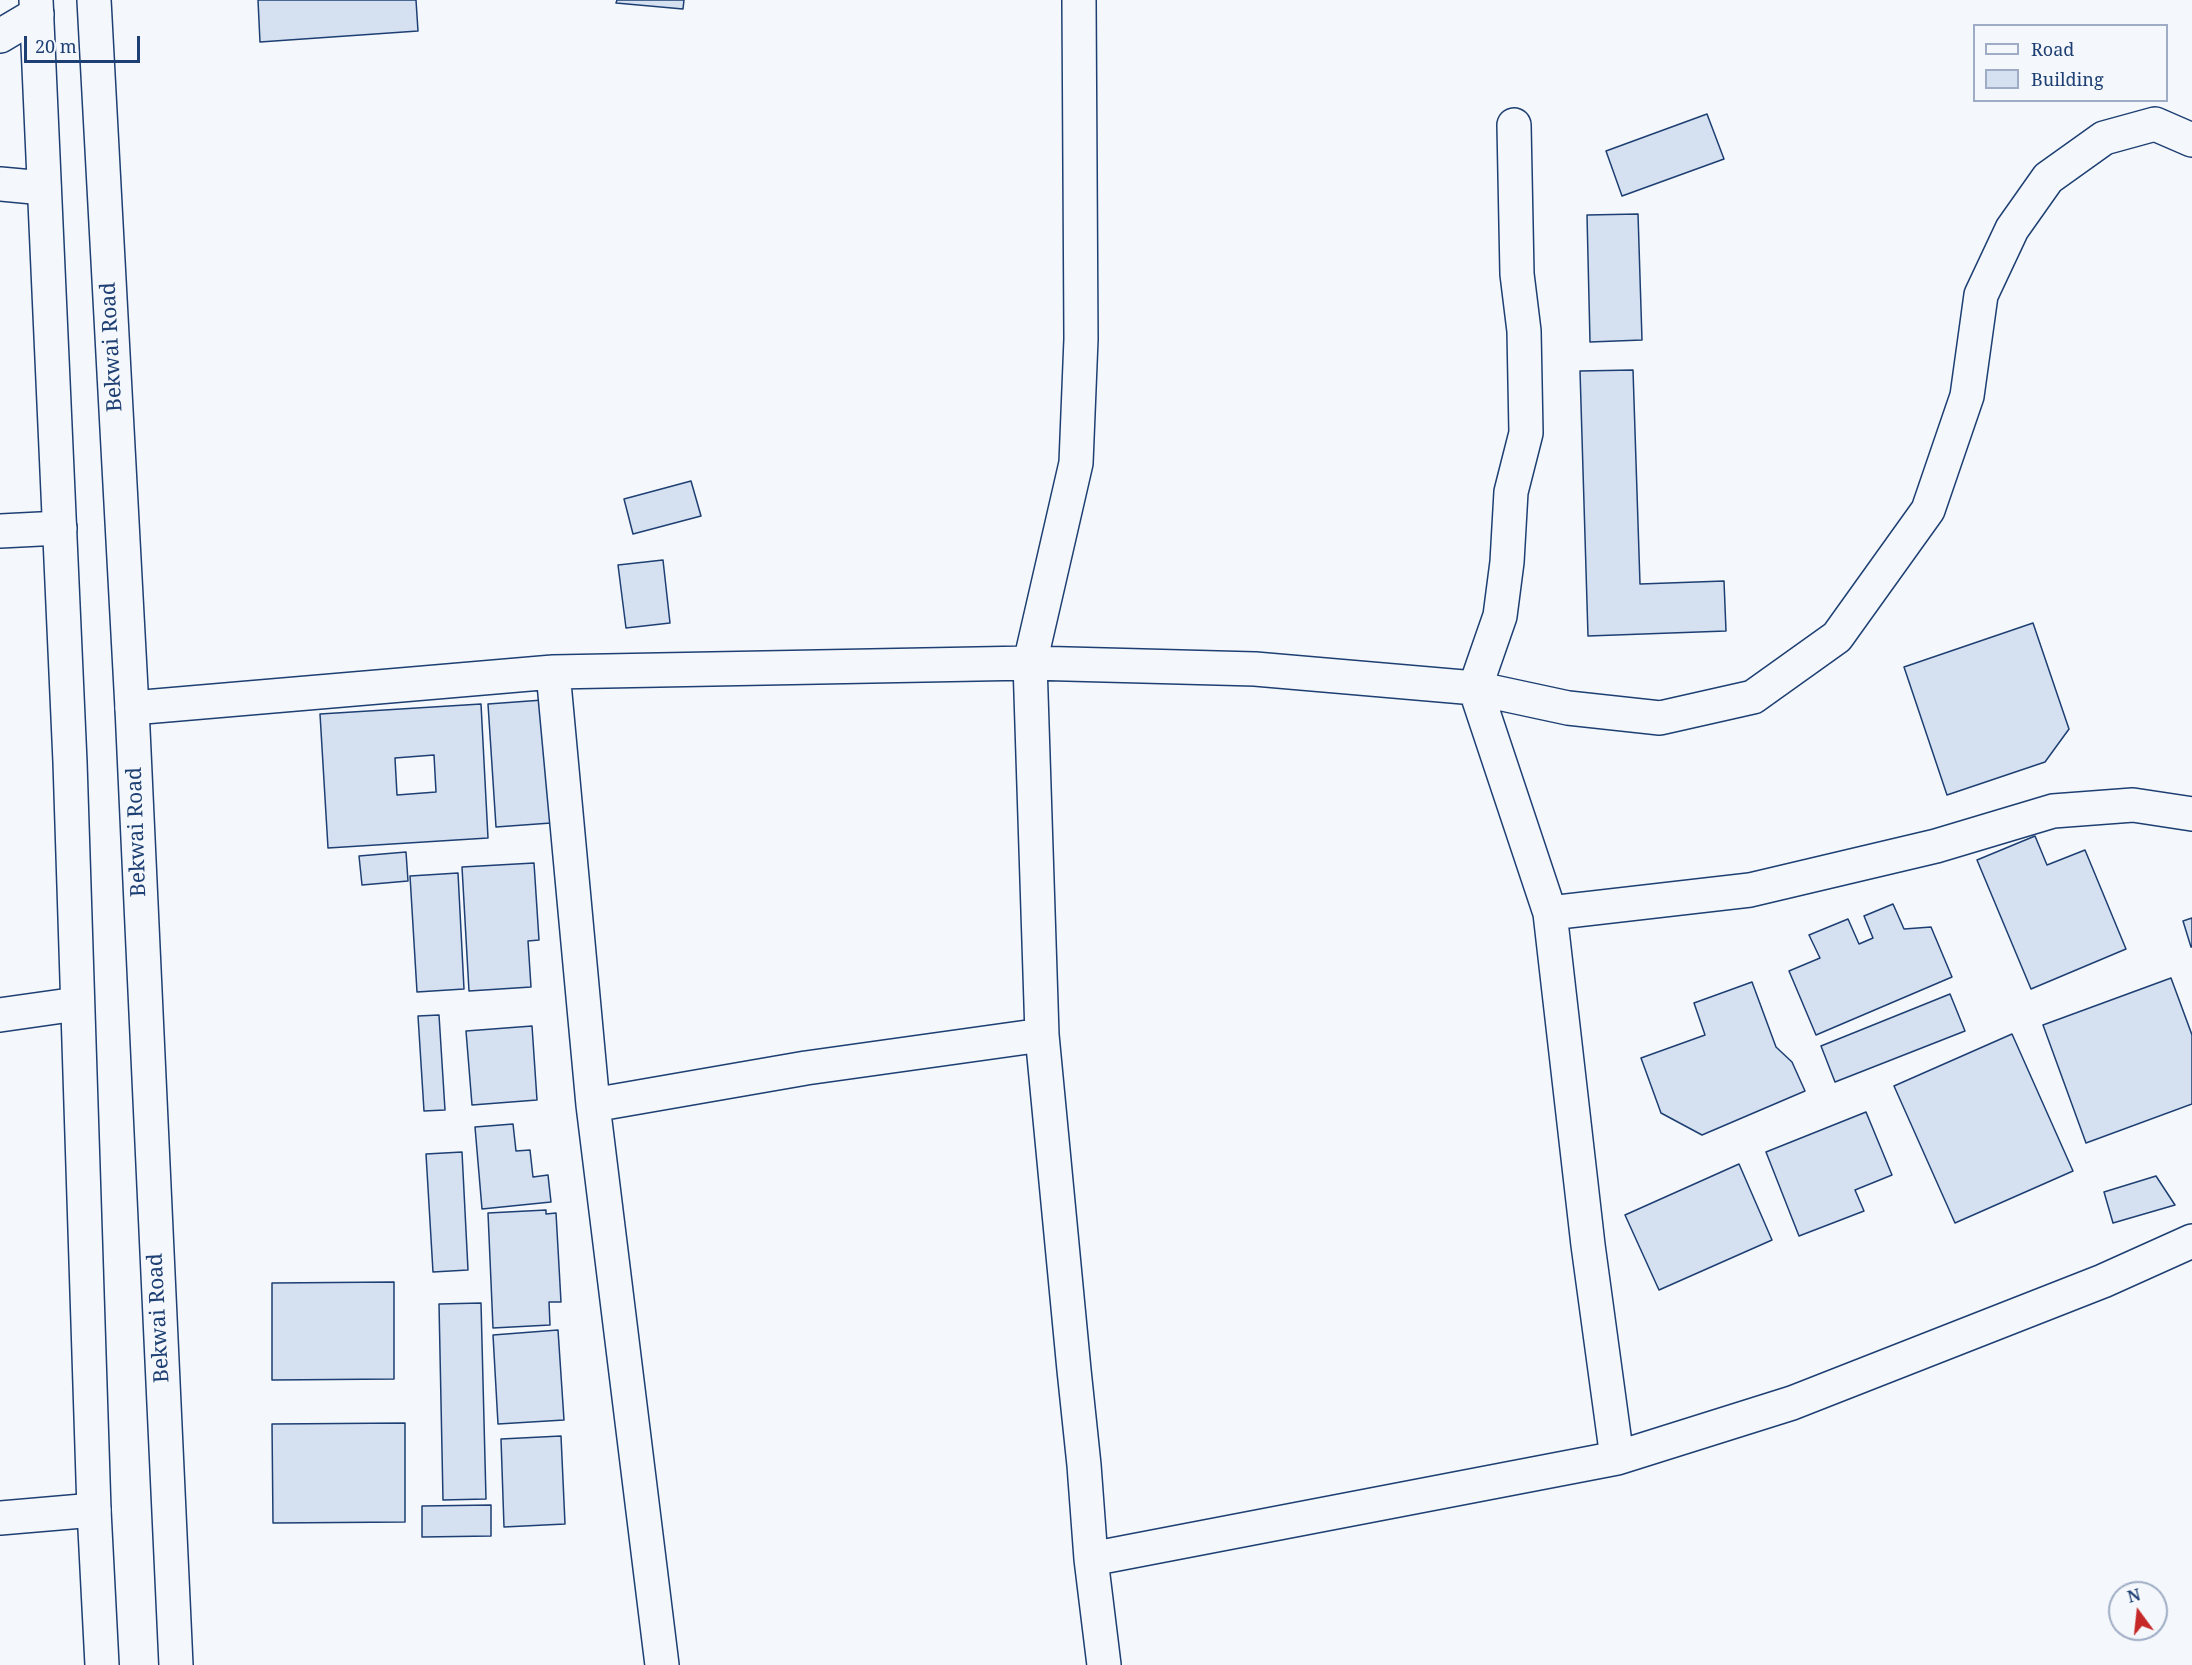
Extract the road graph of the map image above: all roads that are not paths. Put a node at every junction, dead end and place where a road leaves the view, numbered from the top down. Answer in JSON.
{"nodes":[{"id":1,"x":93,"y":0,"type":"edge"},
{"id":2,"x":1079,"y":0,"type":"edge"},
{"id":3,"x":36,"y":7,"type":"edge"},
{"id":4,"x":0,"y":36,"type":"edge"},
{"id":5,"x":1514,"y":125,"type":"dead end"},
{"id":6,"x":2192,"y":140,"type":"edge"},
{"id":7,"x":0,"y":184,"type":"edge"},
{"id":8,"x":44,"y":188,"type":"junction"},
{"id":9,"x":60,"y":528,"type":"junction"},
{"id":10,"x":0,"y":531,"type":"edge"},
{"id":11,"x":1030,"y":663,"type":"junction"},
{"id":12,"x":553,"y":672,"type":"junction"},
{"id":13,"x":1475,"y":688,"type":"junction"},
{"id":14,"x":132,"y":708,"type":"junction"},
{"id":15,"x":2192,"y":814,"type":"edge"},
{"id":16,"x":1550,"y":913,"type":"junction"},
{"id":17,"x":77,"y":1004,"type":"junction"},
{"id":18,"x":0,"y":1016,"type":"edge"},
{"id":19,"x":1042,"y":1035,"type":"junction"},
{"id":20,"x":593,"y":1105,"type":"junction"},
{"id":21,"x":2192,"y":1241,"type":"edge"},
{"id":22,"x":1617,"y":1458,"type":"junction"},
{"id":23,"x":94,"y":1510,"type":"junction"},
{"id":24,"x":0,"y":1518,"type":"edge"},
{"id":25,"x":1091,"y":1559,"type":"junction"},
{"id":26,"x":102,"y":1665,"type":"edge"},
{"id":27,"x":176,"y":1665,"type":"edge"},
{"id":28,"x":662,"y":1665,"type":"edge"},
{"id":29,"x":1104,"y":1665,"type":"edge"}],
"edges":[{"from":1,"to":14,"type":"main road","name":"Bekwai Road"},
{"from":2,"to":11,"type":"main road"},
{"from":3,"to":4,"type":"main road"},
{"from":3,"to":8,"type":"main road"},
{"from":5,"to":13,"type":"main road"},
{"from":6,"to":13,"type":"main road"},
{"from":7,"to":8,"type":"main road"},
{"from":8,"to":9,"type":"main road"},
{"from":9,"to":10,"type":"main road"},
{"from":9,"to":17,"type":"main road"},
{"from":11,"to":12,"type":"main road"},
{"from":11,"to":13,"type":"main road"},
{"from":11,"to":19,"type":"main road"},
{"from":12,"to":14,"type":"main road"},
{"from":12,"to":20,"type":"main road"},
{"from":13,"to":16,"type":"main road"},
{"from":14,"to":27,"type":"main road","name":"Bekwai Road"},
{"from":15,"to":16,"type":"main road"},
{"from":16,"to":22,"type":"main road"},
{"from":17,"to":18,"type":"main road"},
{"from":17,"to":23,"type":"main road"},
{"from":19,"to":20,"type":"main road"},
{"from":19,"to":25,"type":"main road"},
{"from":20,"to":28,"type":"main road"},
{"from":21,"to":22,"type":"main road"},
{"from":22,"to":25,"type":"main road"},
{"from":23,"to":24,"type":"main road"},
{"from":23,"to":26,"type":"main road"},
{"from":25,"to":29,"type":"main road"}]}
